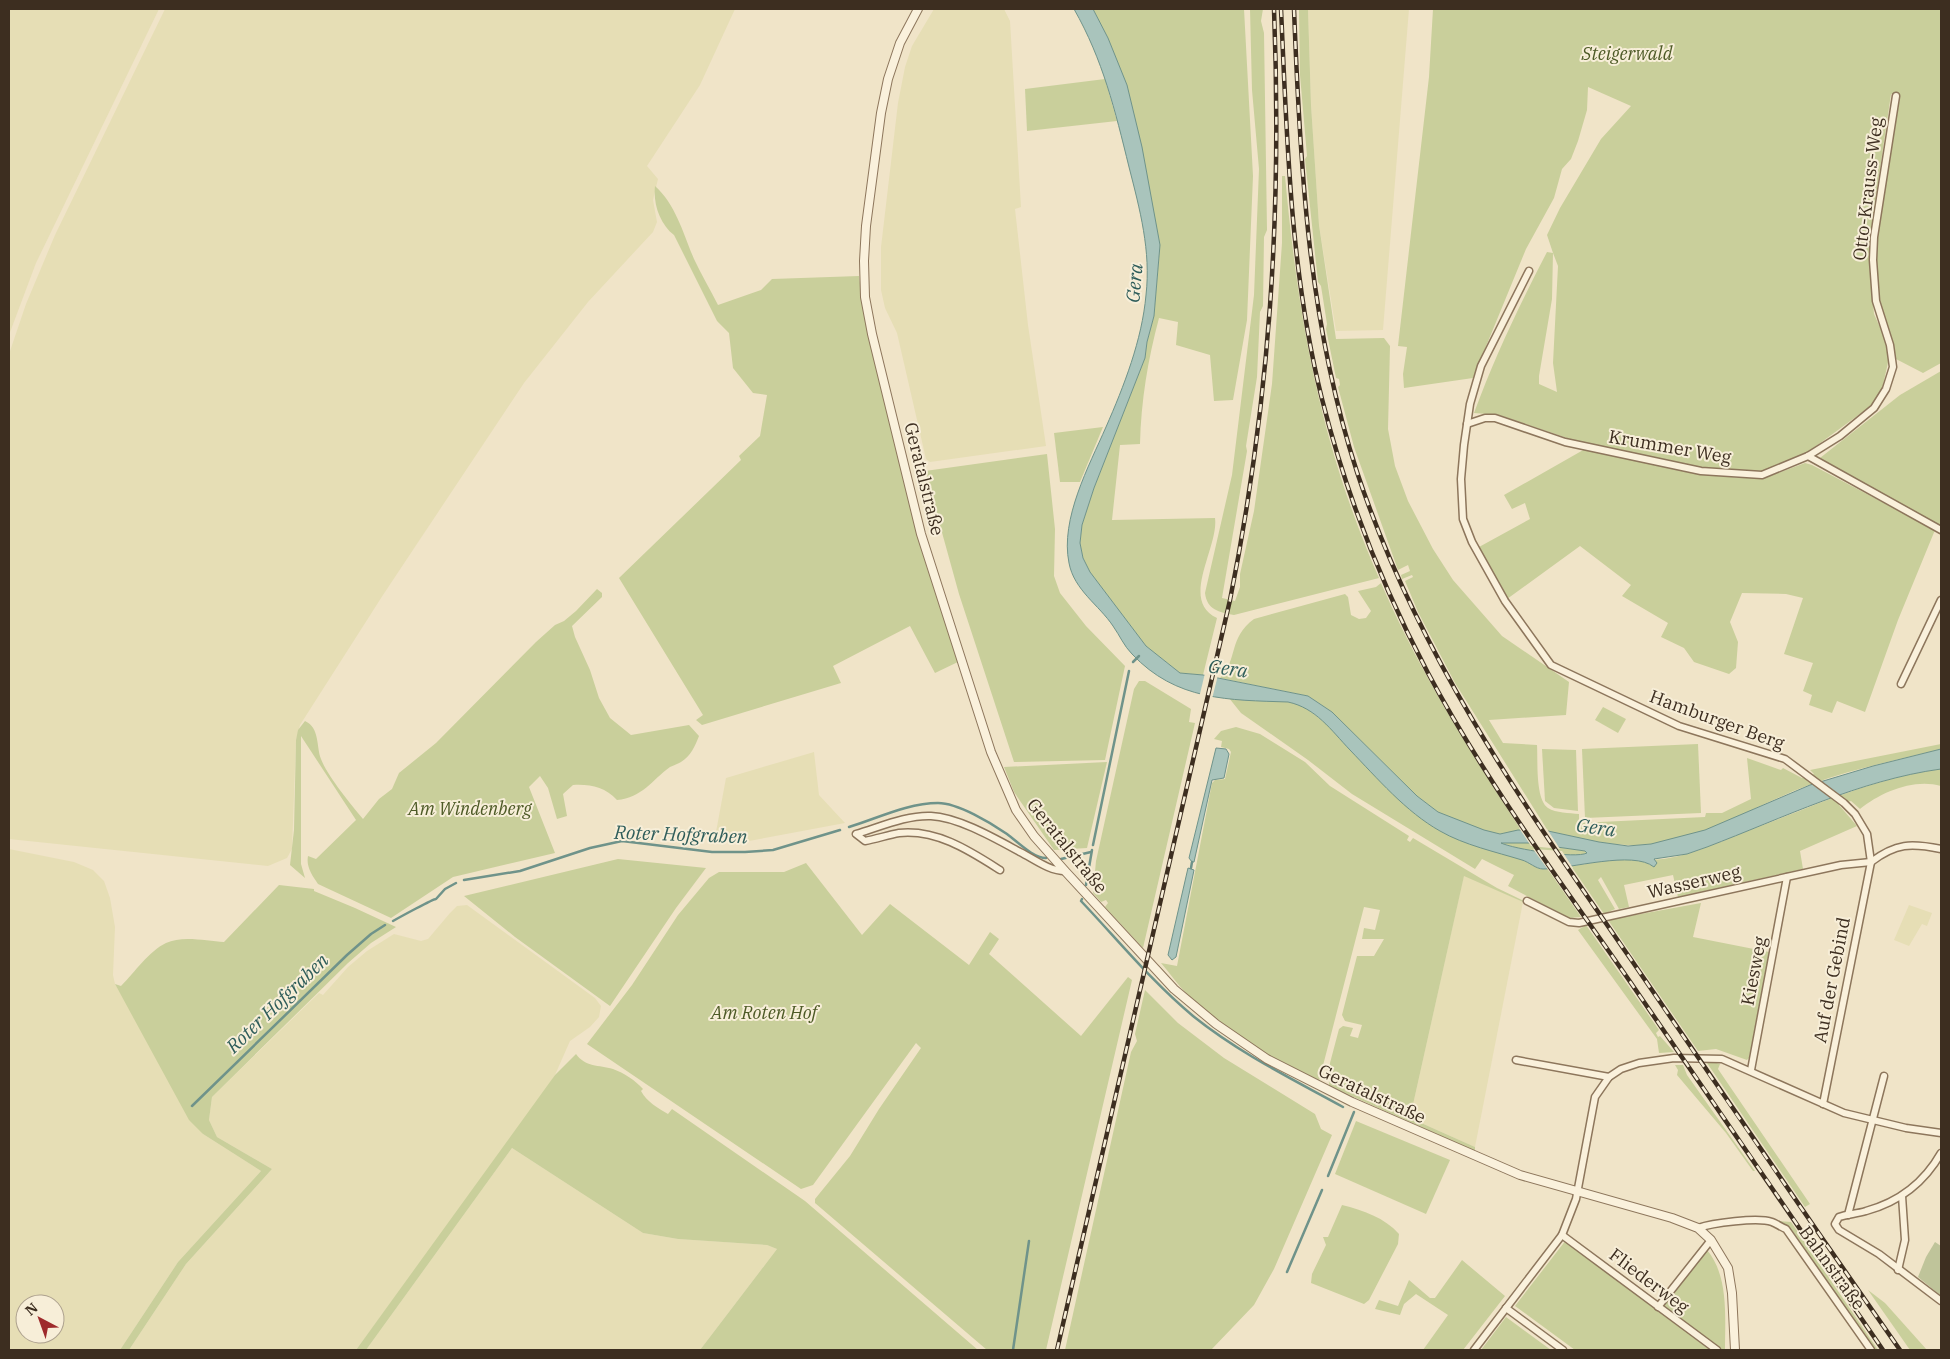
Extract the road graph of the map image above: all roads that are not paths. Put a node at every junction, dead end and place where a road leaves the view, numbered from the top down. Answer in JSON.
{"nodes":[{"id":1,"x":918,"y":9,"type":"edge"},
{"id":2,"x":1896,"y":96,"type":"dead end"},
{"id":3,"x":1529,"y":271,"type":"dead end"},
{"id":4,"x":1880,"y":400,"type":"joint"},
{"id":5,"x":1467,"y":424,"type":"junction"},
{"id":6,"x":1808,"y":456,"type":"junction"},
{"id":7,"x":1941,"y":530,"type":"edge"},
{"id":8,"x":1941,"y":600,"type":"edge"},
{"id":9,"x":1901,"y":684,"type":"dead end"},
{"id":10,"x":1941,"y":849,"type":"edge"},
{"id":11,"x":1871,"y":862,"type":"junction"},
{"id":12,"x":1000,"y":870,"type":"dead end"},
{"id":13,"x":1065,"y":871,"type":"junction"},
{"id":14,"x":1787,"y":877,"type":"junction"},
{"id":15,"x":1528,"y":901,"type":"dead end"},
{"id":16,"x":1516,"y":1060,"type":"dead end"},
{"id":17,"x":1751,"y":1070,"type":"junction"},
{"id":18,"x":1884,"y":1076,"type":"dead end"},
{"id":19,"x":1609,"y":1077,"type":"junction"},
{"id":20,"x":1823,"y":1104,"type":"junction"},
{"id":21,"x":1873,"y":1121,"type":"junction"},
{"id":22,"x":1941,"y":1133,"type":"edge"},
{"id":23,"x":1941,"y":1153,"type":"edge"},
{"id":24,"x":1577,"y":1192,"type":"junction"},
{"id":25,"x":1902,"y":1196,"type":"junction"},
{"id":26,"x":1848,"y":1215,"type":"junction"},
{"id":27,"x":1698,"y":1228,"type":"junction"},
{"id":28,"x":1562,"y":1235,"type":"junction"},
{"id":29,"x":1711,"y":1240,"type":"junction"},
{"id":30,"x":1898,"y":1270,"type":"junction"},
{"id":31,"x":1941,"y":1301,"type":"edge"},
{"id":32,"x":1658,"y":1307,"type":"junction"},
{"id":33,"x":1506,"y":1308,"type":"junction"},
{"id":34,"x":1474,"y":1350,"type":"edge"},
{"id":35,"x":1563,"y":1350,"type":"edge"},
{"id":36,"x":1717,"y":1350,"type":"edge"},
{"id":37,"x":1735,"y":1350,"type":"edge"},
{"id":38,"x":1871,"y":1350,"type":"edge"}],
"edges":[{"from":1,"to":13,"type":"street","name":"Geratalstraße"},
{"from":2,"to":4,"type":"street","name":"Otto-Krauss-Weg"},
{"from":3,"to":5,"type":"street","name":"Hamburger Berg"},
{"from":4,"to":6,"type":"street","name":"Krummer Weg"},
{"from":5,"to":6,"type":"street","name":"Krummer Weg"},
{"from":5,"to":11,"type":"street","name":"Hamburger Berg"},
{"from":6,"to":7,"type":"street"},
{"from":8,"to":9,"type":"street"},
{"from":10,"to":11,"type":"street"},
{"from":11,"to":14,"type":"street","name":"Wasserweg"},
{"from":11,"to":20,"type":"street","name":"Auf der Gebind"},
{"from":12,"to":13,"type":"street"},
{"from":13,"to":24,"type":"street","name":"Geratalstraße"},
{"from":14,"to":15,"type":"street","name":"Wasserweg"},
{"from":14,"to":17,"type":"street","name":"Kiesweg"},
{"from":16,"to":19,"type":"street"},
{"from":17,"to":19,"type":"street"},
{"from":17,"to":20,"type":"street"},
{"from":18,"to":21,"type":"street"},
{"from":19,"to":24,"type":"street"},
{"from":20,"to":21,"type":"street"},
{"from":21,"to":22,"type":"street"},
{"from":21,"to":26,"type":"street"},
{"from":23,"to":25,"type":"street"},
{"from":24,"to":27,"type":"street","name":"Geratalstraße"},
{"from":24,"to":28,"type":"street"},
{"from":25,"to":26,"type":"street"},
{"from":25,"to":30,"type":"street"},
{"from":26,"to":30,"type":"street"},
{"from":27,"to":29,"type":"street","name":"Geratalstraße"},
{"from":27,"to":38,"type":"street","name":"Bahnstraße"},
{"from":28,"to":32,"type":"street","name":"Fliederweg"},
{"from":28,"to":33,"type":"street"},
{"from":29,"to":32,"type":"street"},
{"from":29,"to":37,"type":"street","name":"Geratalstraße"},
{"from":30,"to":31,"type":"street"},
{"from":32,"to":36,"type":"street","name":"Fliederweg"},
{"from":33,"to":34,"type":"street"},
{"from":33,"to":35,"type":"street"}]}
